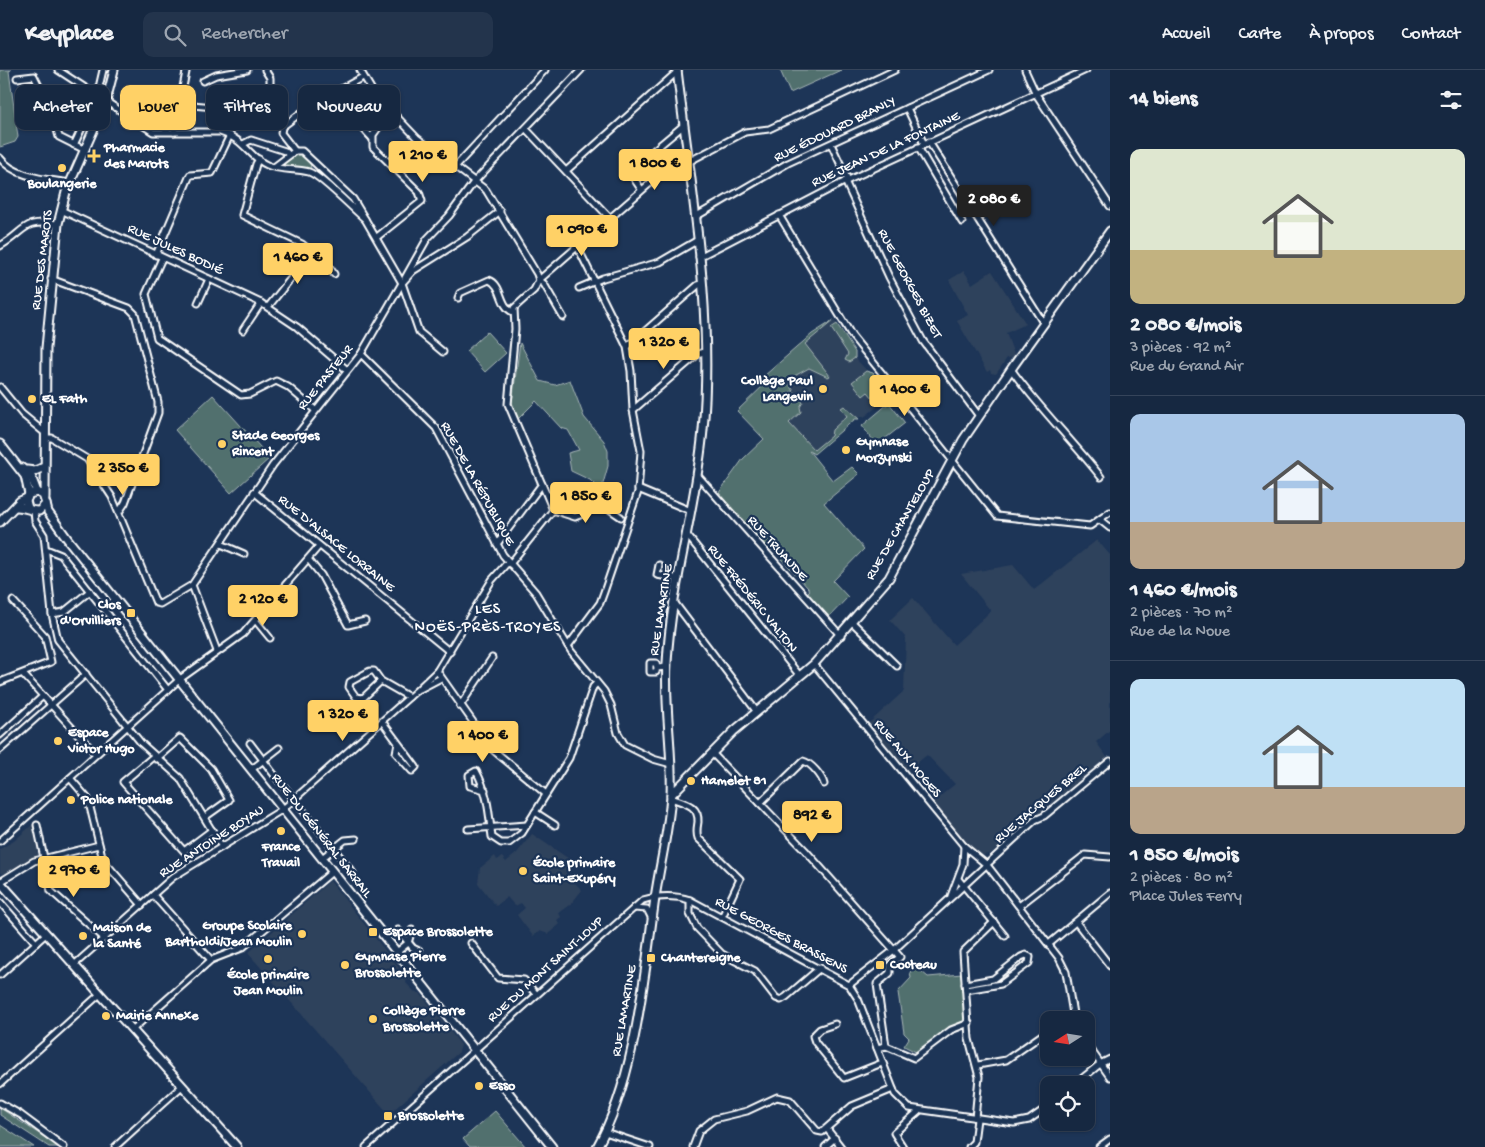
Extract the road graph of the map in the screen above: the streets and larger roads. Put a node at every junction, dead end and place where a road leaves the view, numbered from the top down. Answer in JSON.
{"nodes":[{"id":1,"x":58,"y":70,"type":"edge"},
{"id":2,"x":103,"y":70,"type":"edge"},
{"id":3,"x":114,"y":70,"type":"edge"},
{"id":4,"x":247,"y":70,"type":"edge"},
{"id":5,"x":265,"y":70,"type":"edge"},
{"id":6,"x":545,"y":70,"type":"edge"},
{"id":7,"x":581,"y":70,"type":"edge"},
{"id":8,"x":678,"y":70,"type":"edge"},
{"id":9,"x":895,"y":70,"type":"edge"},
{"id":10,"x":989,"y":70,"type":"edge"},
{"id":11,"x":1024,"y":70,"type":"edge"},
{"id":12,"x":1086,"y":70,"type":"edge"},
{"id":13,"x":186,"y":72,"type":"dead end"},
{"id":14,"x":362,"y":72,"type":"edge"},
{"id":15,"x":17,"y":78,"type":"dead end"},
{"id":16,"x":203,"y":81,"type":"dead end"},
{"id":17,"x":80,"y":85,"type":"edge"},
{"id":18,"x":100,"y":85,"type":"edge"},
{"id":19,"x":184,"y":85,"type":"edge"},
{"id":20,"x":372,"y":85,"type":"edge"},
{"id":21,"x":110,"y":86,"type":"edge"},
{"id":22,"x":1036,"y":94,"type":"junction"},
{"id":23,"x":196,"y":106,"type":"edge"},
{"id":24,"x":907,"y":108,"type":"junction"},
{"id":25,"x":400,"y":120,"type":"edge"},
{"id":26,"x":684,"y":125,"type":"junction"},
{"id":27,"x":526,"y":129,"type":"junction"},
{"id":28,"x":81,"y":130,"type":"edge"},
{"id":29,"x":94,"y":130,"type":"edge"},
{"id":30,"x":150,"y":130,"type":"edge"},
{"id":31,"x":175,"y":130,"type":"joint"},
{"id":32,"x":364,"y":130,"type":"edge"},
{"id":33,"x":377,"y":130,"type":"edge"},
{"id":34,"x":230,"y":135,"type":"junction"},
{"id":35,"x":372,"y":138,"type":"junction"},
{"id":36,"x":926,"y":143,"type":"junction"},
{"id":37,"x":243,"y":144,"type":"junction"},
{"id":38,"x":831,"y":144,"type":"junction"},
{"id":39,"x":74,"y":145,"type":"junction"},
{"id":40,"x":918,"y":147,"type":"junction"},
{"id":41,"x":85,"y":150,"type":"junction"},
{"id":42,"x":295,"y":150,"type":"junction"},
{"id":43,"x":687,"y":151,"type":"junction"},
{"id":44,"x":289,"y":155,"type":"junction"},
{"id":45,"x":0,"y":158,"type":"edge"},
{"id":46,"x":259,"y":159,"type":"junction"},
{"id":47,"x":688,"y":162,"type":"junction"},
{"id":48,"x":317,"y":166,"type":"junction"},
{"id":49,"x":274,"y":167,"type":"junction"},
{"id":50,"x":455,"y":167,"type":"junction"},
{"id":51,"x":566,"y":172,"type":"junction"},
{"id":52,"x":313,"y":174,"type":"junction"},
{"id":53,"x":847,"y":181,"type":"junction"},
{"id":54,"x":474,"y":182,"type":"junction"},
{"id":55,"x":70,"y":184,"type":"junction"},
{"id":56,"x":642,"y":190,"type":"junction"},
{"id":57,"x":1110,"y":206,"type":"edge"},
{"id":58,"x":61,"y":210,"type":"junction"},
{"id":59,"x":500,"y":211,"type":"junction"},
{"id":60,"x":779,"y":215,"type":"junction"},
{"id":61,"x":695,"y":217,"type":"junction"},
{"id":62,"x":610,"y":218,"type":"junction"},
{"id":63,"x":365,"y":219,"type":"junction"},
{"id":64,"x":962,"y":222,"type":"dead end"},
{"id":65,"x":58,"y":224,"type":"junction"},
{"id":66,"x":1110,"y":231,"type":"edge"},
{"id":67,"x":377,"y":237,"type":"junction"},
{"id":68,"x":698,"y":240,"type":"junction"},
{"id":69,"x":0,"y":246,"type":"edge"},
{"id":70,"x":578,"y":248,"type":"junction"},
{"id":71,"x":312,"y":252,"type":"junction"},
{"id":72,"x":419,"y":252,"type":"junction"},
{"id":73,"x":156,"y":255,"type":"junction"},
{"id":74,"x":699,"y":257,"type":"junction"},
{"id":75,"x":162,"y":258,"type":"junction"},
{"id":76,"x":428,"y":261,"type":"junction"},
{"id":77,"x":334,"y":274,"type":"dead end"},
{"id":78,"x":51,"y":279,"type":"junction"},
{"id":79,"x":209,"y":279,"type":"junction"},
{"id":80,"x":539,"y":280,"type":"junction"},
{"id":81,"x":594,"y":281,"type":"junction"},
{"id":82,"x":402,"y":283,"type":"junction"},
{"id":83,"x":702,"y":284,"type":"junction"},
{"id":84,"x":580,"y":288,"type":"dead end"},
{"id":85,"x":458,"y":298,"type":"dead end"},
{"id":86,"x":198,"y":303,"type":"dead end"},
{"id":87,"x":261,"y":303,"type":"junction"},
{"id":88,"x":268,"y":308,"type":"junction"},
{"id":89,"x":513,"y":312,"type":"junction"},
{"id":90,"x":563,"y":317,"type":"dead end"},
{"id":91,"x":1044,"y":324,"type":"junction"},
{"id":92,"x":243,"y":330,"type":"dead end"},
{"id":93,"x":627,"y":347,"type":"junction"},
{"id":94,"x":443,"y":352,"type":"dead end"},
{"id":95,"x":704,"y":352,"type":"junction"},
{"id":96,"x":361,"y":354,"type":"junction"},
{"id":97,"x":1010,"y":369,"type":"junction"},
{"id":98,"x":347,"y":370,"type":"junction"},
{"id":99,"x":0,"y":387,"type":"edge"},
{"id":100,"x":315,"y":410,"type":"junction"},
{"id":101,"x":633,"y":410,"type":"junction"},
{"id":102,"x":980,"y":416,"type":"junction"},
{"id":103,"x":45,"y":436,"type":"junction"},
{"id":104,"x":0,"y":445,"type":"edge"},
{"id":105,"x":952,"y":461,"type":"junction"},
{"id":106,"x":44,"y":465,"type":"junction"},
{"id":107,"x":20,"y":467,"type":"junction"},
{"id":108,"x":27,"y":470,"type":"junction"},
{"id":109,"x":698,"y":476,"type":"junction"},
{"id":110,"x":1101,"y":477,"type":"dead end"},
{"id":111,"x":542,"y":484,"type":"junction"},
{"id":112,"x":638,"y":489,"type":"junction"},
{"id":113,"x":38,"y":492,"type":"junction"},
{"id":114,"x":254,"y":492,"type":"junction"},
{"id":115,"x":546,"y":494,"type":"junction"},
{"id":116,"x":28,"y":496,"type":"junction"},
{"id":117,"x":45,"y":501,"type":"junction"},
{"id":118,"x":560,"y":505,"type":"junction"},
{"id":119,"x":15,"y":507,"type":"junction"},
{"id":120,"x":553,"y":508,"type":"junction"},
{"id":121,"x":34,"y":510,"type":"junction"},
{"id":122,"x":691,"y":511,"type":"junction"},
{"id":123,"x":119,"y":512,"type":"junction"},
{"id":124,"x":1110,"y":512,"type":"edge"},
{"id":125,"x":569,"y":516,"type":"junction"},
{"id":126,"x":621,"y":517,"type":"dead end"},
{"id":127,"x":1100,"y":520,"type":"junction"},
{"id":128,"x":0,"y":522,"type":"edge"},
{"id":129,"x":1110,"y":528,"type":"edge"},
{"id":130,"x":687,"y":535,"type":"junction"},
{"id":131,"x":69,"y":541,"type":"junction"},
{"id":132,"x":221,"y":544,"type":"junction"},
{"id":133,"x":497,"y":544,"type":"junction"},
{"id":134,"x":319,"y":546,"type":"junction"},
{"id":135,"x":46,"y":549,"type":"junction"},
{"id":136,"x":244,"y":554,"type":"dead end"},
{"id":137,"x":308,"y":559,"type":"junction"},
{"id":138,"x":509,"y":563,"type":"junction"},
{"id":139,"x":659,"y":565,"type":"dead end"},
{"id":140,"x":679,"y":579,"type":"junction"},
{"id":141,"x":192,"y":585,"type":"junction"},
{"id":142,"x":90,"y":591,"type":"junction"},
{"id":143,"x":116,"y":599,"type":"junction"},
{"id":144,"x":13,"y":600,"type":"dead end"},
{"id":145,"x":674,"y":602,"type":"junction"},
{"id":146,"x":104,"y":609,"type":"junction"},
{"id":147,"x":52,"y":614,"type":"junction"},
{"id":148,"x":256,"y":621,"type":"junction"},
{"id":149,"x":366,"y":621,"type":"dead end"},
{"id":150,"x":852,"y":622,"type":"junction"},
{"id":151,"x":840,"y":636,"type":"junction"},
{"id":152,"x":270,"y":638,"type":"dead end"},
{"id":153,"x":568,"y":646,"type":"junction"},
{"id":154,"x":218,"y":651,"type":"junction"},
{"id":155,"x":450,"y":652,"type":"junction"},
{"id":156,"x":492,"y":658,"type":"dead end"},
{"id":157,"x":814,"y":664,"type":"junction"},
{"id":158,"x":897,"y":666,"type":"dead end"},
{"id":159,"x":666,"y":667,"type":"junction"},
{"id":160,"x":657,"y":668,"type":"dead end"},
{"id":161,"x":437,"y":671,"type":"junction"},
{"id":162,"x":23,"y":674,"type":"junction"},
{"id":163,"x":86,"y":674,"type":"junction"},
{"id":164,"x":800,"y":676,"type":"junction"},
{"id":165,"x":441,"y":678,"type":"junction"},
{"id":166,"x":180,"y":679,"type":"junction"},
{"id":167,"x":381,"y":681,"type":"junction"},
{"id":168,"x":0,"y":682,"type":"edge"},
{"id":169,"x":597,"y":683,"type":"junction"},
{"id":170,"x":168,"y":690,"type":"junction"},
{"id":171,"x":417,"y":690,"type":"junction"},
{"id":172,"x":44,"y":696,"type":"junction"},
{"id":173,"x":409,"y":697,"type":"junction"},
{"id":174,"x":52,"y":704,"type":"junction"},
{"id":175,"x":460,"y":706,"type":"junction"},
{"id":176,"x":757,"y":712,"type":"junction"},
{"id":177,"x":382,"y":722,"type":"junction"},
{"id":178,"x":128,"y":726,"type":"junction"},
{"id":179,"x":0,"y":734,"type":"edge"},
{"id":180,"x":250,"y":743,"type":"dead end"},
{"id":181,"x":398,"y":743,"type":"junction"},
{"id":182,"x":279,"y":748,"type":"dead end"},
{"id":183,"x":0,"y":750,"type":"edge"},
{"id":184,"x":96,"y":754,"type":"junction"},
{"id":185,"x":712,"y":754,"type":"junction"},
{"id":186,"x":155,"y":758,"type":"junction"},
{"id":187,"x":263,"y":760,"type":"junction"},
{"id":188,"x":1110,"y":761,"type":"edge"},
{"id":189,"x":671,"y":764,"type":"junction"},
{"id":190,"x":252,"y":769,"type":"junction"},
{"id":191,"x":70,"y":778,"type":"junction"},
{"id":192,"x":824,"y":784,"type":"dead end"},
{"id":193,"x":485,"y":790,"type":"dead end"},
{"id":194,"x":546,"y":794,"type":"junction"},
{"id":195,"x":671,"y":796,"type":"junction"},
{"id":196,"x":294,"y":800,"type":"junction"},
{"id":197,"x":760,"y":803,"type":"junction"},
{"id":198,"x":283,"y":809,"type":"junction"},
{"id":199,"x":534,"y":812,"type":"junction"},
{"id":200,"x":205,"y":817,"type":"junction"},
{"id":201,"x":37,"y":825,"type":"dead end"},
{"id":202,"x":527,"y":825,"type":"junction"},
{"id":203,"x":556,"y":825,"type":"dead end"},
{"id":204,"x":491,"y":827,"type":"junction"},
{"id":205,"x":468,"y":829,"type":"dead end"},
{"id":206,"x":212,"y":830,"type":"junction"},
{"id":207,"x":356,"y":839,"type":"dead end"},
{"id":208,"x":0,"y":841,"type":"edge"},
{"id":209,"x":99,"y":846,"type":"junction"},
{"id":210,"x":964,"y":846,"type":"junction"},
{"id":211,"x":222,"y":847,"type":"junction"},
{"id":212,"x":334,"y":849,"type":"junction"},
{"id":213,"x":1110,"y":857,"type":"edge"},
{"id":214,"x":44,"y":858,"type":"junction"},
{"id":215,"x":322,"y":858,"type":"junction"},
{"id":216,"x":987,"y":865,"type":"junction"},
{"id":217,"x":332,"y":871,"type":"junction"},
{"id":218,"x":353,"y":873,"type":"dead end"},
{"id":219,"x":959,"y":880,"type":"junction"},
{"id":220,"x":0,"y":882,"type":"edge"},
{"id":221,"x":963,"y":886,"type":"junction"},
{"id":222,"x":1110,"y":893,"type":"edge"},
{"id":223,"x":153,"y":895,"type":"junction"},
{"id":224,"x":655,"y":897,"type":"junction"},
{"id":225,"x":949,"y":898,"type":"junction"},
{"id":226,"x":690,"y":900,"type":"junction"},
{"id":227,"x":0,"y":902,"type":"edge"},
{"id":228,"x":142,"y":905,"type":"junction"},
{"id":229,"x":1019,"y":906,"type":"junction"},
{"id":230,"x":634,"y":908,"type":"junction"},
{"id":231,"x":722,"y":917,"type":"junction"},
{"id":232,"x":653,"y":920,"type":"junction"},
{"id":233,"x":994,"y":922,"type":"junction"},
{"id":234,"x":1076,"y":922,"type":"junction"},
{"id":235,"x":398,"y":930,"type":"dead end"},
{"id":236,"x":412,"y":930,"type":"dead end"},
{"id":237,"x":46,"y":934,"type":"junction"},
{"id":238,"x":1004,"y":936,"type":"dead end"},
{"id":239,"x":105,"y":938,"type":"junction"},
{"id":240,"x":36,"y":943,"type":"junction"},
{"id":241,"x":408,"y":943,"type":"junction"},
{"id":242,"x":470,"y":943,"type":"dead end"},
{"id":243,"x":1049,"y":944,"type":"junction"},
{"id":244,"x":894,"y":950,"type":"junction"},
{"id":245,"x":419,"y":951,"type":"dead end"},
{"id":246,"x":397,"y":952,"type":"junction"},
{"id":247,"x":211,"y":960,"type":"junction"},
{"id":248,"x":74,"y":965,"type":"junction"},
{"id":249,"x":1110,"y":966,"type":"edge"},
{"id":250,"x":820,"y":968,"type":"junction"},
{"id":251,"x":0,"y":975,"type":"edge"},
{"id":252,"x":965,"y":984,"type":"junction"},
{"id":253,"x":850,"y":985,"type":"junction"},
{"id":254,"x":966,"y":990,"type":"junction"},
{"id":255,"x":100,"y":994,"type":"junction"},
{"id":256,"x":536,"y":994,"type":"junction"},
{"id":257,"x":1073,"y":1011,"type":"edge"},
{"id":258,"x":835,"y":1024,"type":"dead end"},
{"id":259,"x":969,"y":1026,"type":"junction"},
{"id":260,"x":132,"y":1030,"type":"junction"},
{"id":261,"x":1040,"y":1036,"type":"edge"},
{"id":262,"x":886,"y":1046,"type":"junction"},
{"id":263,"x":877,"y":1048,"type":"junction"},
{"id":264,"x":474,"y":1049,"type":"junction"},
{"id":265,"x":1095,"y":1056,"type":"edge"},
{"id":266,"x":1110,"y":1059,"type":"edge"},
{"id":267,"x":882,"y":1063,"type":"junction"},
{"id":268,"x":1100,"y":1064,"type":"junction"},
{"id":269,"x":978,"y":1065,"type":"junction"},
{"id":270,"x":1085,"y":1076,"type":"edge"},
{"id":271,"x":1110,"y":1077,"type":"edge"},
{"id":272,"x":0,"y":1084,"type":"edge"},
{"id":273,"x":182,"y":1086,"type":"junction"},
{"id":274,"x":893,"y":1089,"type":"junction"},
{"id":275,"x":0,"y":1104,"type":"edge"},
{"id":276,"x":919,"y":1111,"type":"junction"},
{"id":277,"x":1040,"y":1112,"type":"edge"},
{"id":278,"x":976,"y":1118,"type":"junction"},
{"id":279,"x":826,"y":1129,"type":"junction"},
{"id":280,"x":605,"y":1132,"type":"junction"},
{"id":281,"x":834,"y":1138,"type":"junction"},
{"id":282,"x":1110,"y":1139,"type":"edge"},
{"id":283,"x":64,"y":1147,"type":"edge"},
{"id":284,"x":115,"y":1147,"type":"edge"},
{"id":285,"x":237,"y":1147,"type":"edge"},
{"id":286,"x":366,"y":1147,"type":"edge"},
{"id":287,"x":552,"y":1147,"type":"edge"},
{"id":288,"x":597,"y":1147,"type":"edge"},
{"id":289,"x":650,"y":1147,"type":"edge"},
{"id":290,"x":693,"y":1147,"type":"edge"},
{"id":291,"x":825,"y":1147,"type":"edge"},
{"id":292,"x":841,"y":1147,"type":"edge"},
{"id":293,"x":903,"y":1147,"type":"edge"},
{"id":294,"x":969,"y":1147,"type":"edge"},
{"id":295,"x":1099,"y":1147,"type":"edge"}],
"edges":[{"from":1,"to":17,"type":"street"},
{"from":2,"to":18,"type":"street"},
{"from":3,"to":21,"type":"street","name":"RUE DES MAROTS"},
{"from":4,"to":16,"type":"street"},
{"from":5,"to":23,"type":"street"},
{"from":6,"to":50,"type":"street"},
{"from":7,"to":27,"type":"street"},
{"from":8,"to":26,"type":"street","name":"RUE LAMARTINE"},
{"from":8,"to":51,"type":"street"},
{"from":9,"to":47,"type":"street"},
{"from":10,"to":24,"type":"street","name":"RUE ÉDOUARD BRANLY"},
{"from":11,"to":22,"type":"street"},
{"from":12,"to":22,"type":"street","name":"RUE JEAN DE LA FONTAINE"},
{"from":13,"to":19,"type":"street"},
{"from":14,"to":20,"type":"street"},
{"from":14,"to":42,"type":"street"},
{"from":15,"to":39,"type":"street"},
{"from":22,"to":36,"type":"street","name":"RUE JEAN DE LA FONTAINE"},
{"from":22,"to":57,"type":"street"},
{"from":24,"to":36,"type":"street"},
{"from":24,"to":38,"type":"street","name":"RUE ÉDOUARD BRANLY"},
{"from":25,"to":50,"type":"street"},
{"from":26,"to":43,"type":"street","name":"RUE LAMARTINE"},
{"from":26,"to":56,"type":"street"},
{"from":27,"to":51,"type":"street"},
{"from":27,"to":54,"type":"street"},
{"from":28,"to":39,"type":"street"},
{"from":29,"to":41,"type":"street","name":"RUE DES MAROTS"},
{"from":30,"to":31,"type":"street"},
{"from":31,"to":34,"type":"street"},
{"from":32,"to":35,"type":"street"},
{"from":33,"to":35,"type":"street"},
{"from":34,"to":37,"type":"street"},
{"from":34,"to":73,"type":"street"},
{"from":35,"to":67,"type":"street"},
{"from":36,"to":40,"type":"street","name":"RUE JEAN DE LA FONTAINE"},
{"from":36,"to":91,"type":"street"},
{"from":37,"to":44,"type":"street"},
{"from":37,"to":46,"type":"street"},
{"from":38,"to":53,"type":"street","name":"RUE GEORGES BIZET"},
{"from":38,"to":61,"type":"street","name":"RUE ÉDOUARD BRANLY"},
{"from":39,"to":41,"type":"street"},
{"from":40,"to":53,"type":"street","name":"RUE JEAN DE LA FONTAINE"},
{"from":40,"to":64,"type":"street"},
{"from":41,"to":55,"type":"street","name":"RUE DES MAROTS"},
{"from":42,"to":44,"type":"street"},
{"from":42,"to":48,"type":"street"},
{"from":43,"to":47,"type":"street","name":"RUE LAMARTINE"},
{"from":43,"to":56,"type":"street"},
{"from":44,"to":49,"type":"street"},
{"from":45,"to":55,"type":"street"},
{"from":46,"to":49,"type":"street"},
{"from":46,"to":71,"type":"street"},
{"from":47,"to":61,"type":"street","name":"RUE LAMARTINE"},
{"from":48,"to":52,"type":"street"},
{"from":48,"to":63,"type":"street"},
{"from":49,"to":52,"type":"street"},
{"from":50,"to":54,"type":"street"},
{"from":51,"to":62,"type":"street"},
{"from":52,"to":63,"type":"street"},
{"from":53,"to":60,"type":"street","name":"RUE JEAN DE LA FONTAINE"},
{"from":53,"to":102,"type":"street","name":"RUE GEORGES BIZET"},
{"from":54,"to":59,"type":"street"},
{"from":54,"to":72,"type":"street"},
{"from":55,"to":58,"type":"street","name":"RUE DES MAROTS"},
{"from":56,"to":62,"type":"street"},
{"from":58,"to":65,"type":"street","name":"RUE DES MAROTS"},
{"from":58,"to":73,"type":"street","name":"RUE JULES BODIÉ"},
{"from":59,"to":76,"type":"street","name":"RUE PASTEUR"},
{"from":59,"to":80,"type":"street"},
{"from":60,"to":74,"type":"street","name":"RUE JEAN DE LA FONTAINE"},
{"from":60,"to":105,"type":"street"},
{"from":61,"to":68,"type":"street","name":"RUE LAMARTINE"},
{"from":62,"to":70,"type":"street"},
{"from":63,"to":67,"type":"street"},
{"from":65,"to":69,"type":"street"},
{"from":65,"to":78,"type":"street","name":"RUE DES MAROTS"},
{"from":66,"to":91,"type":"street","name":"RUE DE CHANTELOUP"},
{"from":67,"to":82,"type":"street"},
{"from":68,"to":74,"type":"street","name":"RUE LAMARTINE"},
{"from":68,"to":81,"type":"street"},
{"from":70,"to":80,"type":"street"},
{"from":70,"to":81,"type":"street"},
{"from":71,"to":77,"type":"street"},
{"from":71,"to":88,"type":"street"},
{"from":72,"to":76,"type":"street"},
{"from":72,"to":82,"type":"street"},
{"from":73,"to":75,"type":"street","name":"RUE JULES BODIÉ"},
{"from":74,"to":83,"type":"street","name":"RUE LAMARTINE"},
{"from":75,"to":79,"type":"street","name":"RUE JULES BODIÉ"},
{"from":75,"to":100,"type":"street"},
{"from":76,"to":82,"type":"street","name":"RUE PASTEUR"},
{"from":78,"to":103,"type":"street","name":"RUE DES MAROTS"},
{"from":78,"to":123,"type":"street"},
{"from":79,"to":86,"type":"street"},
{"from":79,"to":87,"type":"street","name":"RUE JULES BODIÉ"},
{"from":80,"to":89,"type":"street"},
{"from":80,"to":90,"type":"street"},
{"from":81,"to":84,"type":"street"},
{"from":81,"to":93,"type":"street"},
{"from":82,"to":94,"type":"street"},
{"from":82,"to":96,"type":"street","name":"RUE PASTEUR"},
{"from":83,"to":93,"type":"street"},
{"from":83,"to":95,"type":"street","name":"RUE LAMARTINE"},
{"from":85,"to":89,"type":"street"},
{"from":87,"to":88,"type":"street","name":"RUE JULES BODIÉ"},
{"from":87,"to":92,"type":"street"},
{"from":88,"to":98,"type":"street","name":"RUE JULES BODIÉ"},
{"from":89,"to":111,"type":"street"},
{"from":91,"to":97,"type":"street","name":"RUE DE CHANTELOUP"},
{"from":93,"to":101,"type":"street"},
{"from":95,"to":101,"type":"street"},
{"from":95,"to":109,"type":"street","name":"RUE LAMARTINE"},
{"from":96,"to":98,"type":"street","name":"RUE PASTEUR"},
{"from":96,"to":133,"type":"street","name":"RUE DE LA RÉPUBLIQUE"},
{"from":97,"to":102,"type":"street","name":"RUE DE CHANTELOUP"},
{"from":97,"to":110,"type":"street"},
{"from":98,"to":100,"type":"street","name":"RUE PASTEUR"},
{"from":99,"to":103,"type":"street"},
{"from":100,"to":114,"type":"street","name":"RUE PASTEUR"},
{"from":101,"to":112,"type":"street"},
{"from":102,"to":105,"type":"street","name":"RUE DE CHANTELOUP"},
{"from":103,"to":106,"type":"street","name":"RUE DES MAROTS"},
{"from":103,"to":123,"type":"street"},
{"from":104,"to":107,"type":"street"},
{"from":105,"to":127,"type":"street"},
{"from":105,"to":150,"type":"street","name":"RUE DE CHANTELOUP"},
{"from":106,"to":108,"type":"street"},
{"from":106,"to":113,"type":"street","name":"RUE DES MAROTS"},
{"from":106,"to":117,"type":"street","name":"RUE DES MAROTS"},
{"from":107,"to":108,"type":"street"},
{"from":107,"to":116,"type":"street"},
{"from":108,"to":113,"type":"street"},
{"from":109,"to":122,"type":"street","name":"RUE LAMARTINE"},
{"from":109,"to":151,"type":"street","name":"RUE TRUAUDE"},
{"from":111,"to":115,"type":"street"},
{"from":111,"to":133,"type":"street"},
{"from":112,"to":122,"type":"street"},
{"from":112,"to":153,"type":"street"},
{"from":113,"to":116,"type":"street"},
{"from":113,"to":117,"type":"street"},
{"from":114,"to":132,"type":"street","name":"RUE PASTEUR"},
{"from":114,"to":134,"type":"street","name":"RUE D'ALSACE LORRAINE"},
{"from":115,"to":118,"type":"street"},
{"from":115,"to":120,"type":"street"},
{"from":116,"to":119,"type":"street"},
{"from":116,"to":121,"type":"street"},
{"from":117,"to":121,"type":"street"},
{"from":117,"to":131,"type":"street","name":"RUE DU GÉNÉRAL SARRAIL"},
{"from":118,"to":120,"type":"street"},
{"from":118,"to":125,"type":"street"},
{"from":119,"to":121,"type":"street"},
{"from":119,"to":128,"type":"street"},
{"from":120,"to":125,"type":"street"},
{"from":120,"to":138,"type":"street"},
{"from":121,"to":131,"type":"street","name":"RUE DU GÉNÉRAL SARRAIL"},
{"from":121,"to":135,"type":"street"},
{"from":122,"to":130,"type":"street","name":"RUE LAMARTINE"},
{"from":123,"to":141,"type":"street"},
{"from":124,"to":127,"type":"street"},
{"from":125,"to":126,"type":"street"},
{"from":127,"to":129,"type":"street"},
{"from":130,"to":140,"type":"street","name":"RUE LAMARTINE"},
{"from":130,"to":164,"type":"street","name":"RUE FRÉDÉRIC VALTON"},
{"from":131,"to":143,"type":"street","name":"RUE DU GÉNÉRAL SARRAIL"},
{"from":132,"to":136,"type":"street"},
{"from":132,"to":141,"type":"street","name":"RUE PASTEUR"},
{"from":133,"to":138,"type":"street","name":"RUE DE LA RÉPUBLIQUE"},
{"from":134,"to":137,"type":"street"},
{"from":134,"to":155,"type":"street","name":"RUE D'ALSACE LORRAINE"},
{"from":135,"to":142,"type":"street"},
{"from":135,"to":147,"type":"street"},
{"from":137,"to":148,"type":"street"},
{"from":137,"to":149,"type":"street"},
{"from":138,"to":153,"type":"street","name":"RUE DE LA RÉPUBLIQUE"},
{"from":138,"to":155,"type":"street"},
{"from":139,"to":140,"type":"street"},
{"from":140,"to":145,"type":"street","name":"RUE LAMARTINE"},
{"from":141,"to":154,"type":"street"},
{"from":142,"to":146,"type":"street"},
{"from":142,"to":147,"type":"street"},
{"from":143,"to":146,"type":"street"},
{"from":143,"to":166,"type":"street","name":"RUE DU GÉNÉRAL SARRAIL"},
{"from":144,"to":162,"type":"street"},
{"from":145,"to":159,"type":"street","name":"RUE LAMARTINE"},
{"from":145,"to":176,"type":"street"},
{"from":146,"to":170,"type":"street"},
{"from":147,"to":163,"type":"street"},
{"from":148,"to":152,"type":"street"},
{"from":148,"to":154,"type":"street"},
{"from":150,"to":151,"type":"street","name":"RUE DE CHANTELOUP"},
{"from":150,"to":158,"type":"street"},
{"from":151,"to":157,"type":"street","name":"RUE DE CHANTELOUP"},
{"from":153,"to":169,"type":"street","name":"RUE DE LA RÉPUBLIQUE"},
{"from":154,"to":166,"type":"street"},
{"from":155,"to":161,"type":"street"},
{"from":156,"to":175,"type":"street"},
{"from":157,"to":164,"type":"street","name":"RUE DE CHANTELOUP"},
{"from":157,"to":210,"type":"street","name":"RUE AUX MOGES"},
{"from":159,"to":160,"type":"street"},
{"from":159,"to":189,"type":"street","name":"RUE LAMARTINE"},
{"from":161,"to":165,"type":"street"},
{"from":161,"to":171,"type":"street"},
{"from":162,"to":168,"type":"street"},
{"from":162,"to":172,"type":"street"},
{"from":163,"to":174,"type":"street"},
{"from":163,"to":178,"type":"street"},
{"from":164,"to":176,"type":"street","name":"RUE DE CHANTELOUP"},
{"from":165,"to":171,"type":"street"},
{"from":165,"to":175,"type":"street"},
{"from":166,"to":170,"type":"street"},
{"from":166,"to":190,"type":"street","name":"RUE DU GÉNÉRAL SARRAIL"},
{"from":167,"to":167,"type":"street"},
{"from":167,"to":173,"type":"street"},
{"from":169,"to":189,"type":"street","name":"RUE DE LA RÉPUBLIQUE"},
{"from":169,"to":194,"type":"street"},
{"from":170,"to":178,"type":"street"},
{"from":171,"to":173,"type":"street","name":"RUE ANTOINE BOYAU"},
{"from":172,"to":174,"type":"street"},
{"from":172,"to":179,"type":"street"},
{"from":173,"to":177,"type":"street","name":"RUE ANTOINE BOYAU"},
{"from":174,"to":183,"type":"street"},
{"from":174,"to":184,"type":"street"},
{"from":175,"to":194,"type":"street"},
{"from":176,"to":185,"type":"street","name":"RUE DE CHANTELOUP"},
{"from":177,"to":181,"type":"street"},
{"from":177,"to":196,"type":"street","name":"RUE ANTOINE BOYAU"},
{"from":178,"to":184,"type":"street"},
{"from":178,"to":186,"type":"street"},
{"from":180,"to":187,"type":"street"},
{"from":181,"to":181,"type":"street"},
{"from":182,"to":187,"type":"street"},
{"from":184,"to":191,"type":"street"},
{"from":185,"to":195,"type":"street","name":"RUE DE CHANTELOUP"},
{"from":185,"to":197,"type":"street"},
{"from":186,"to":200,"type":"street"},
{"from":186,"to":200,"type":"street"},
{"from":186,"to":206,"type":"street"},
{"from":187,"to":190,"type":"street"},
{"from":187,"to":196,"type":"street"},
{"from":188,"to":216,"type":"street","name":"RUE JACQUES BREL"},
{"from":189,"to":195,"type":"street","name":"RUE LAMARTINE"},
{"from":190,"to":198,"type":"street","name":"RUE DU GÉNÉRAL SARRAIL"},
{"from":191,"to":208,"type":"street"},
{"from":191,"to":209,"type":"street"},
{"from":192,"to":197,"type":"street"},
{"from":193,"to":204,"type":"street"},
{"from":194,"to":199,"type":"street"},
{"from":195,"to":224,"type":"street","name":"RUE LAMARTINE"},
{"from":195,"to":231,"type":"street"},
{"from":196,"to":198,"type":"street","name":"RUE ANTOINE BOYAU"},
{"from":196,"to":212,"type":"street"},
{"from":197,"to":244,"type":"street"},
{"from":198,"to":211,"type":"street","name":"RUE ANTOINE BOYAU"},
{"from":198,"to":215,"type":"street","name":"RUE DU GÉNÉRAL SARRAIL"},
{"from":199,"to":202,"type":"street"},
{"from":199,"to":203,"type":"street"},
{"from":200,"to":206,"type":"street"},
{"from":201,"to":214,"type":"street"},
{"from":202,"to":204,"type":"street"},
{"from":202,"to":204,"type":"street"},
{"from":204,"to":205,"type":"street"},
{"from":206,"to":211,"type":"street"},
{"from":207,"to":212,"type":"street"},
{"from":209,"to":214,"type":"street"},
{"from":209,"to":228,"type":"street"},
{"from":210,"to":216,"type":"street","name":"RUE AUX MOGES"},
{"from":210,"to":219,"type":"street"},
{"from":211,"to":223,"type":"street","name":"RUE ANTOINE BOYAU"},
{"from":212,"to":215,"type":"street"},
{"from":212,"to":218,"type":"street"},
{"from":213,"to":229,"type":"street"},
{"from":214,"to":220,"type":"street"},
{"from":214,"to":239,"type":"street"},
{"from":215,"to":217,"type":"street","name":"RUE DU GÉNÉRAL SARRAIL"},
{"from":216,"to":221,"type":"street","name":"RUE JACQUES BREL"},
{"from":216,"to":229,"type":"street","name":"RUE AUX MOGES"},
{"from":217,"to":246,"type":"street","name":"RUE DU GÉNÉRAL SARRAIL"},
{"from":217,"to":247,"type":"street"},
{"from":219,"to":221,"type":"street"},
{"from":219,"to":225,"type":"street"},
{"from":220,"to":237,"type":"street"},
{"from":221,"to":225,"type":"street","name":"RUE JACQUES BREL"},
{"from":221,"to":233,"type":"street"},
{"from":222,"to":234,"type":"street"},
{"from":223,"to":228,"type":"street","name":"RUE ANTOINE BOYAU"},
{"from":223,"to":247,"type":"street"},
{"from":224,"to":226,"type":"street","name":"RUE GEORGES BRASSENS"},
{"from":224,"to":230,"type":"street","name":"RUE DU MONT SAINT-LOUP"},
{"from":224,"to":232,"type":"street","name":"RUE LAMARTINE"},
{"from":225,"to":244,"type":"street"},
{"from":226,"to":231,"type":"street","name":"RUE GEORGES BRASSENS"},
{"from":226,"to":250,"type":"street"},
{"from":227,"to":240,"type":"street"},
{"from":228,"to":239,"type":"street","name":"RUE ANTOINE BOYAU"},
{"from":229,"to":243,"type":"street","name":"RUE AUX MOGES"},
{"from":230,"to":232,"type":"street"},
{"from":230,"to":256,"type":"street","name":"RUE DU MONT SAINT-LOUP"},
{"from":231,"to":250,"type":"street","name":"RUE GEORGES BRASSENS"},
{"from":232,"to":280,"type":"street","name":"RUE LAMARTINE"},
{"from":233,"to":238,"type":"street"},
{"from":233,"to":252,"type":"street"},
{"from":234,"to":243,"type":"street"},
{"from":234,"to":249,"type":"street"},
{"from":235,"to":241,"type":"street"},
{"from":236,"to":241,"type":"street"},
{"from":237,"to":240,"type":"street"},
{"from":237,"to":248,"type":"street"},
{"from":239,"to":248,"type":"street","name":"RUE ANTOINE BOYAU"},
{"from":240,"to":251,"type":"street"},
{"from":241,"to":245,"type":"street"},
{"from":241,"to":246,"type":"street"},
{"from":242,"to":256,"type":"street"},
{"from":243,"to":257,"type":"street","name":"RUE AUX MOGES"},
{"from":244,"to":253,"type":"street"},
{"from":244,"to":262,"type":"street"},
{"from":246,"to":264,"type":"street","name":"RUE DU GÉNÉRAL SARRAIL"},
{"from":247,"to":260,"type":"street"},
{"from":248,"to":255,"type":"street"},
{"from":250,"to":253,"type":"street","name":"RUE GEORGES BRASSENS"},
{"from":252,"to":254,"type":"street"},
{"from":252,"to":254,"type":"street"},
{"from":253,"to":263,"type":"street","name":"RUE GEORGES BRASSENS"},
{"from":254,"to":259,"type":"street"},
{"from":255,"to":260,"type":"street"},
{"from":255,"to":272,"type":"street"},
{"from":256,"to":264,"type":"street","name":"RUE DU MONT SAINT-LOUP"},
{"from":258,"to":267,"type":"street"},
{"from":259,"to":262,"type":"street"},
{"from":259,"to":269,"type":"street"},
{"from":260,"to":273,"type":"street"},
{"from":261,"to":269,"type":"street"},
{"from":262,"to":263,"type":"street"},
{"from":263,"to":267,"type":"street","name":"RUE GEORGES BRASSENS"},
{"from":264,"to":286,"type":"street","name":"RUE DU MONT SAINT-LOUP"},
{"from":264,"to":287,"type":"street","name":"RUE DU GÉNÉRAL SARRAIL"},
{"from":265,"to":268,"type":"street"},
{"from":266,"to":268,"type":"street"},
{"from":267,"to":274,"type":"street","name":"RUE GEORGES BRASSENS"},
{"from":268,"to":270,"type":"street"},
{"from":268,"to":271,"type":"street"},
{"from":269,"to":278,"type":"street"},
{"from":273,"to":284,"type":"street"},
{"from":273,"to":285,"type":"street"},
{"from":274,"to":276,"type":"street","name":"RUE GEORGES BRASSENS"},
{"from":274,"to":279,"type":"street"},
{"from":275,"to":283,"type":"street"},
{"from":276,"to":278,"type":"street"},
{"from":276,"to":293,"type":"street"},
{"from":277,"to":278,"type":"street"},
{"from":278,"to":294,"type":"street"},
{"from":279,"to":281,"type":"street"},
{"from":279,"to":290,"type":"street"},
{"from":280,"to":288,"type":"street","name":"RUE LAMARTINE"},
{"from":280,"to":289,"type":"street"},
{"from":281,"to":291,"type":"street"},
{"from":281,"to":292,"type":"street"},
{"from":282,"to":295,"type":"street"}]}
